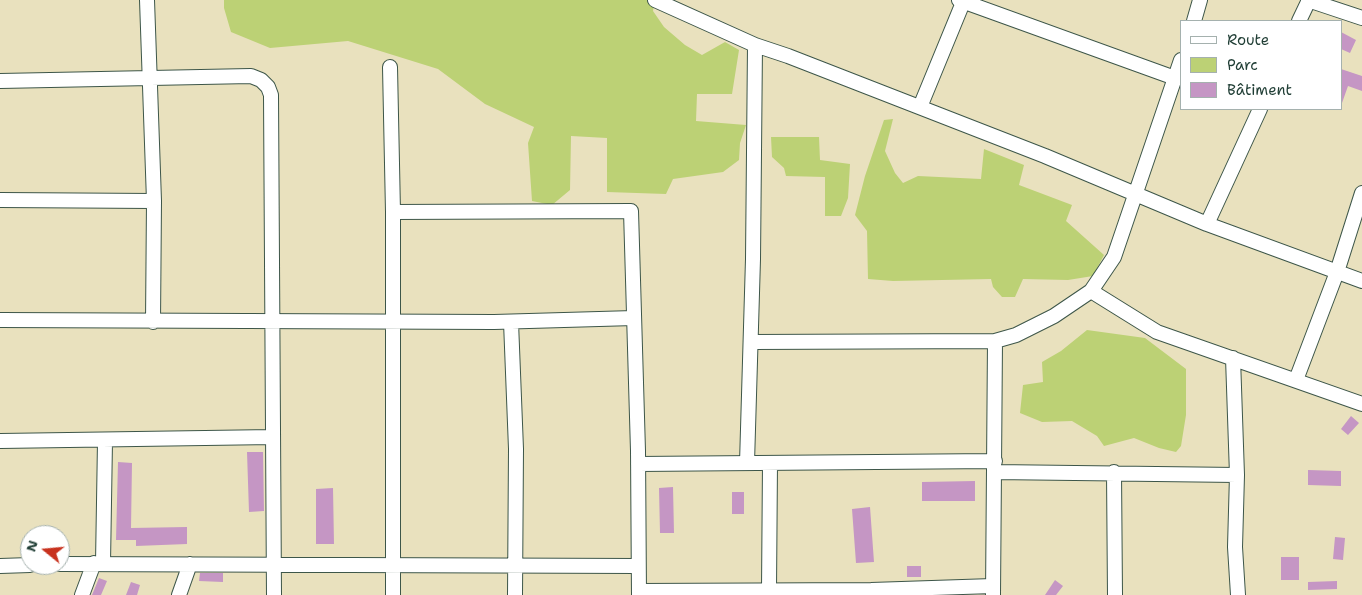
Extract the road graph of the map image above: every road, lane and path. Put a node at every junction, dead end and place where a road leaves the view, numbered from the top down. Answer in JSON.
{"nodes":[{"id":1,"x":146,"y":0,"type":"edge"},
{"id":2,"x":654,"y":0,"type":"edge"},
{"id":3,"x":1200,"y":0,"type":"edge"},
{"id":4,"x":1309,"y":0,"type":"edge"},
{"id":5,"x":962,"y":1,"type":"edge"},
{"id":6,"x":1362,"y":18,"type":"edge"},
{"id":7,"x":1194,"y":20,"type":"edge"},
{"id":8,"x":1299,"y":20,"type":"edge"},
{"id":9,"x":755,"y":45,"type":"junction"},
{"id":10,"x":1180,"y":63,"type":"edge"},
{"id":11,"x":390,"y":67,"type":"dead end"},
{"id":12,"x":150,"y":78,"type":"junction"},
{"id":13,"x":1175,"y":78,"type":"junction"},
{"id":14,"x":0,"y":81,"type":"edge"},
{"id":15,"x":920,"y":107,"type":"junction"},
{"id":16,"x":1260,"y":110,"type":"edge"},
{"id":17,"x":1362,"y":193,"type":"edge"},
{"id":18,"x":1134,"y":194,"type":"junction"},
{"id":19,"x":0,"y":200,"type":"edge"},
{"id":20,"x":154,"y":201,"type":"junction"},
{"id":21,"x":393,"y":212,"type":"junction"},
{"id":22,"x":1207,"y":224,"type":"junction"},
{"id":23,"x":1337,"y":272,"type":"junction"},
{"id":24,"x":1362,"y":281,"type":"edge"},
{"id":25,"x":1091,"y":291,"type":"junction"},
{"id":26,"x":634,"y":318,"type":"junction"},
{"id":27,"x":0,"y":320,"type":"edge"},
{"id":28,"x":154,"y":322,"type":"junction"},
{"id":29,"x":392,"y":322,"type":"junction"},
{"id":30,"x":511,"y":322,"type":"junction"},
{"id":31,"x":272,"y":323,"type":"junction"},
{"id":32,"x":994,"y":341,"type":"junction"},
{"id":33,"x":752,"y":342,"type":"junction"},
{"id":34,"x":1233,"y":358,"type":"junction"},
{"id":35,"x":1296,"y":380,"type":"junction"},
{"id":36,"x":1362,"y":404,"type":"edge"},
{"id":37,"x":273,"y":438,"type":"junction"},
{"id":38,"x":0,"y":441,"type":"edge"},
{"id":39,"x":105,"y":441,"type":"junction"},
{"id":40,"x":747,"y":463,"type":"junction"},
{"id":41,"x":770,"y":463,"type":"junction"},
{"id":42,"x":638,"y":464,"type":"junction"},
{"id":43,"x":995,"y":466,"type":"junction"},
{"id":44,"x":1114,"y":472,"type":"junction"},
{"id":45,"x":1237,"y":475,"type":"junction"},
{"id":46,"x":98,"y":563,"type":"junction"},
{"id":47,"x":70,"y":564,"type":"edge"},
{"id":48,"x":190,"y":564,"type":"junction"},
{"id":49,"x":274,"y":564,"type":"junction"},
{"id":50,"x":393,"y":564,"type":"junction"},
{"id":51,"x":20,"y":565,"type":"edge"},
{"id":52,"x":0,"y":566,"type":"edge"},
{"id":53,"x":514,"y":566,"type":"junction"},
{"id":54,"x":638,"y":566,"type":"junction"},
{"id":55,"x":769,"y":589,"type":"junction"},
{"id":56,"x":993,"y":591,"type":"edge"},
{"id":57,"x":871,"y":592,"type":"edge"},
{"id":58,"x":639,"y":593,"type":"edge"},
{"id":59,"x":82,"y":595,"type":"edge"},
{"id":60,"x":179,"y":595,"type":"edge"},
{"id":61,"x":274,"y":595,"type":"edge"},
{"id":62,"x":393,"y":595,"type":"edge"},
{"id":63,"x":515,"y":595,"type":"edge"},
{"id":64,"x":1115,"y":595,"type":"edge"},
{"id":65,"x":1238,"y":595,"type":"edge"}],
"edges":[{"from":1,"to":12,"type":"street"},
{"from":2,"to":9,"type":"street"},
{"from":3,"to":7,"type":"street"},
{"from":4,"to":6,"type":"street"},
{"from":4,"to":8,"type":"street"},
{"from":5,"to":13,"type":"street"},
{"from":5,"to":15,"type":"street"},
{"from":9,"to":15,"type":"street"},
{"from":9,"to":33,"type":"street"},
{"from":10,"to":13,"type":"street"},
{"from":11,"to":21,"type":"street"},
{"from":12,"to":14,"type":"street"},
{"from":12,"to":20,"type":"street"},
{"from":12,"to":31,"type":"street"},
{"from":13,"to":18,"type":"street"},
{"from":15,"to":18,"type":"street"},
{"from":16,"to":22,"type":"street"},
{"from":17,"to":23,"type":"street"},
{"from":18,"to":22,"type":"street"},
{"from":18,"to":25,"type":"street"},
{"from":19,"to":20,"type":"street"},
{"from":20,"to":28,"type":"street"},
{"from":21,"to":26,"type":"street"},
{"from":21,"to":29,"type":"street"},
{"from":22,"to":23,"type":"street"},
{"from":23,"to":24,"type":"street"},
{"from":23,"to":35,"type":"street"},
{"from":25,"to":32,"type":"street"},
{"from":25,"to":34,"type":"street"},
{"from":26,"to":30,"type":"street"},
{"from":26,"to":42,"type":"street"},
{"from":27,"to":28,"type":"street"},
{"from":28,"to":31,"type":"street"},
{"from":29,"to":30,"type":"street"},
{"from":29,"to":31,"type":"street"},
{"from":29,"to":50,"type":"street"},
{"from":30,"to":53,"type":"street"},
{"from":31,"to":37,"type":"street"},
{"from":32,"to":33,"type":"street"},
{"from":32,"to":43,"type":"street"},
{"from":33,"to":40,"type":"street"},
{"from":34,"to":35,"type":"street"},
{"from":34,"to":45,"type":"street"},
{"from":35,"to":36,"type":"street"},
{"from":37,"to":39,"type":"street"},
{"from":37,"to":49,"type":"street"},
{"from":38,"to":39,"type":"street"},
{"from":39,"to":46,"type":"street"},
{"from":40,"to":41,"type":"street"},
{"from":40,"to":42,"type":"street"},
{"from":41,"to":43,"type":"street"},
{"from":41,"to":55,"type":"street"},
{"from":42,"to":54,"type":"street"},
{"from":43,"to":44,"type":"street"},
{"from":43,"to":56,"type":"street"},
{"from":44,"to":45,"type":"street"},
{"from":44,"to":64,"type":"street"},
{"from":45,"to":65,"type":"street"},
{"from":46,"to":47,"type":"street"},
{"from":46,"to":48,"type":"street"},
{"from":46,"to":59,"type":"street"},
{"from":48,"to":49,"type":"street"},
{"from":48,"to":60,"type":"street"},
{"from":49,"to":50,"type":"street"},
{"from":49,"to":61,"type":"street"},
{"from":50,"to":53,"type":"street"},
{"from":50,"to":62,"type":"street"},
{"from":51,"to":52,"type":"street"},
{"from":53,"to":54,"type":"street"},
{"from":53,"to":63,"type":"street"},
{"from":54,"to":58,"type":"street"},
{"from":55,"to":57,"type":"street"},
{"from":55,"to":58,"type":"street"},
{"from":56,"to":57,"type":"street"}]}
